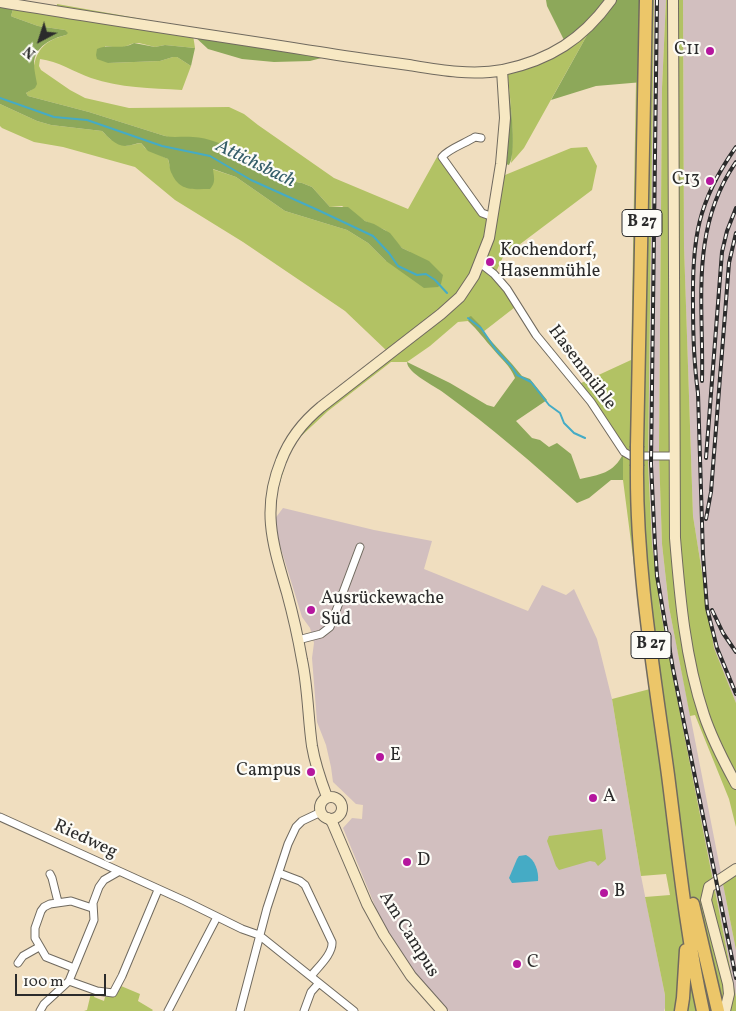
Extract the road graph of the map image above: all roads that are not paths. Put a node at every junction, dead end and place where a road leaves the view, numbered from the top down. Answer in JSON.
{"nodes":[{"id":1,"x":611,"y":0,"type":"edge"},
{"id":2,"x":646,"y":0,"type":"edge"},
{"id":3,"x":673,"y":0,"type":"edge"},
{"id":4,"x":0,"y":2,"type":"edge"},
{"id":5,"x":502,"y":70,"type":"junction"},
{"id":6,"x":481,"y":138,"type":"dead end"},
{"id":7,"x":493,"y":217,"type":"junction"},
{"id":8,"x":480,"y":263,"type":"junction"},
{"id":9,"x":674,"y":456,"type":"junction"},
{"id":10,"x":360,"y":547,"type":"dead end"},
{"id":11,"x":298,"y":640,"type":"junction"},
{"id":12,"x":736,"y":784,"type":"edge"},
{"id":13,"x":328,"y":797,"type":"junction"},
{"id":14,"x":329,"y":815,"type":"junction"},
{"id":15,"x":0,"y":817,"type":"edge"},
{"id":16,"x":676,"y":837,"type":"junction"},
{"id":17,"x":736,"y":869,"type":"edge"},
{"id":18,"x":118,"y":872,"type":"junction"},
{"id":19,"x":278,"y":873,"type":"junction"},
{"id":20,"x":50,"y":874,"type":"dead end"},
{"id":21,"x":158,"y":890,"type":"junction"},
{"id":22,"x":58,"y":902,"type":"junction"},
{"id":23,"x":92,"y":908,"type":"junction"},
{"id":24,"x":217,"y":918,"type":"junction"},
{"id":25,"x":689,"y":932,"type":"junction"},
{"id":26,"x":260,"y":935,"type":"junction"},
{"id":27,"x":39,"y":947,"type":"junction"},
{"id":28,"x":18,"y":963,"type":"dead end"},
{"id":29,"x":74,"y":968,"type":"junction"},
{"id":30,"x":311,"y":976,"type":"junction"},
{"id":31,"x":69,"y":981,"type":"junction"},
{"id":32,"x":319,"y":983,"type":"junction"},
{"id":33,"x":40,"y":1011,"type":"edge"},
{"id":34,"x":168,"y":1011,"type":"edge"},
{"id":35,"x":240,"y":1011,"type":"edge"},
{"id":36,"x":304,"y":1011,"type":"edge"},
{"id":37,"x":354,"y":1011,"type":"edge"},
{"id":38,"x":442,"y":1011,"type":"edge"},
{"id":39,"x":681,"y":1011,"type":"edge"},
{"id":40,"x":703,"y":1011,"type":"edge"},
{"id":41,"x":718,"y":1011,"type":"edge"},
{"id":42,"x":725,"y":1011,"type":"edge"}],
"edges":[{"from":1,"to":5,"type":"street"},
{"from":2,"to":16,"type":"highway","number":"B 27","bridge":true},
{"from":3,"to":9,"type":"street"},
{"from":4,"to":5,"type":"street"},
{"from":5,"to":7,"type":"street"},
{"from":6,"to":7,"type":"street"},
{"from":7,"to":8,"type":"street"},
{"from":8,"to":9,"type":"street","name":"Hasenmühle"},
{"from":8,"to":11,"type":"street"},
{"from":9,"to":12,"type":"street"},
{"from":10,"to":11,"type":"street"},
{"from":11,"to":13,"type":"street"},
{"from":13,"to":14,"type":"street"},
{"from":13,"to":14,"type":"street"},
{"from":14,"to":19,"type":"street"},
{"from":14,"to":38,"type":"street","name":"Am Campus"},
{"from":15,"to":18,"type":"street","name":"Riedweg"},
{"from":16,"to":25,"type":"highway","number":"B 27"},
{"from":16,"to":41,"type":"highway"},
{"from":17,"to":42,"type":"street"},
{"from":18,"to":21,"type":"street","name":"Riedweg"},
{"from":18,"to":23,"type":"street"},
{"from":19,"to":26,"type":"street"},
{"from":19,"to":30,"type":"street"},
{"from":20,"to":22,"type":"street"},
{"from":21,"to":24,"type":"street","name":"Riedweg"},
{"from":21,"to":31,"type":"street"},
{"from":22,"to":23,"type":"street"},
{"from":22,"to":27,"type":"street"},
{"from":23,"to":29,"type":"street"},
{"from":24,"to":26,"type":"street","name":"Riedweg"},
{"from":24,"to":34,"type":"street"},
{"from":25,"to":39,"type":"highway"},
{"from":25,"to":40,"type":"highway","number":"B 27"},
{"from":26,"to":30,"type":"street","name":"Riedweg"},
{"from":26,"to":35,"type":"street"},
{"from":27,"to":28,"type":"street"},
{"from":27,"to":29,"type":"street"},
{"from":29,"to":31,"type":"street"},
{"from":30,"to":32,"type":"street","name":"Riedweg"},
{"from":31,"to":33,"type":"street"},
{"from":32,"to":36,"type":"street"},
{"from":32,"to":37,"type":"street","name":"Riedweg"}]}
